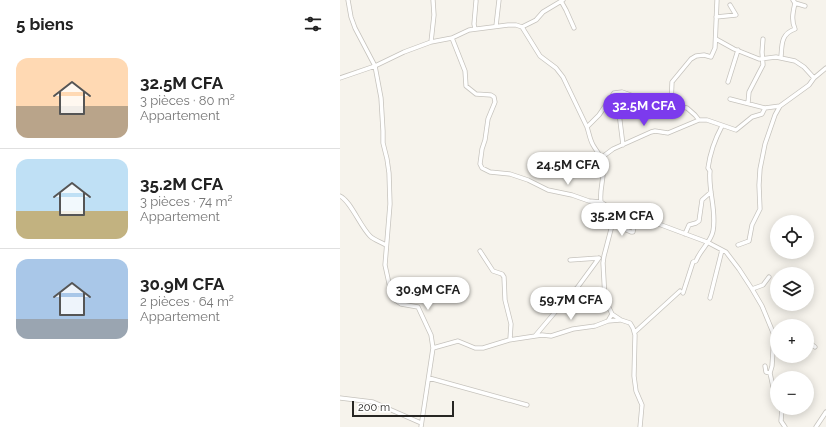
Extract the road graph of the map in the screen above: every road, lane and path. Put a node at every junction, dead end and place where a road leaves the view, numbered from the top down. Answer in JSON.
{"nodes":[{"id":1,"x":348,"y":0,"type":"edge"},
{"id":2,"x":434,"y":0,"type":"edge"},
{"id":3,"x":499,"y":0,"type":"edge"},
{"id":4,"x":717,"y":0,"type":"edge"},
{"id":5,"x":476,"y":1,"type":"edge"},
{"id":6,"x":562,"y":1,"type":"edge"},
{"id":7,"x":794,"y":2,"type":"edge"},
{"id":8,"x":730,"y":5,"type":"dead end"},
{"id":9,"x":805,"y":6,"type":"dead end"},
{"id":10,"x":716,"y":17,"type":"junction"},
{"id":11,"x":496,"y":26,"type":"junction"},
{"id":12,"x":522,"y":28,"type":"junction"},
{"id":13,"x":574,"y":28,"type":"dead end"},
{"id":14,"x":475,"y":29,"type":"junction"},
{"id":15,"x":452,"y":38,"type":"junction"},
{"id":16,"x":716,"y":39,"type":"junction"},
{"id":17,"x":763,"y":39,"type":"dead end"},
{"id":18,"x":431,"y":42,"type":"junction"},
{"id":19,"x":738,"y":50,"type":"junction"},
{"id":20,"x":781,"y":57,"type":"junction"},
{"id":21,"x":764,"y":59,"type":"junction"},
{"id":22,"x":375,"y":66,"type":"junction"},
{"id":23,"x":826,"y":68,"type":"edge"},
{"id":24,"x":340,"y":78,"type":"edge"},
{"id":25,"x":814,"y":78,"type":"junction"},
{"id":26,"x":728,"y":82,"type":"dead end"},
{"id":27,"x":730,"y":99,"type":"dead end"},
{"id":28,"x":748,"y":103,"type":"junction"},
{"id":29,"x":672,"y":106,"type":"junction"},
{"id":30,"x":780,"y":106,"type":"junction"},
{"id":31,"x":766,"y":108,"type":"junction"},
{"id":32,"x":619,"y":113,"type":"dead end"},
{"id":33,"x":699,"y":120,"type":"junction"},
{"id":34,"x":722,"y":126,"type":"junction"},
{"id":35,"x":587,"y":127,"type":"junction"},
{"id":36,"x":623,"y":145,"type":"junction"},
{"id":37,"x":601,"y":158,"type":"junction"},
{"id":38,"x":712,"y":192,"type":"junction"},
{"id":39,"x":340,"y":196,"type":"edge"},
{"id":40,"x":601,"y":202,"type":"junction"},
{"id":41,"x":616,"y":210,"type":"junction"},
{"id":42,"x":636,"y":217,"type":"junction"},
{"id":43,"x":612,"y":224,"type":"junction"},
{"id":44,"x":685,"y":234,"type":"junction"},
{"id":45,"x":707,"y":242,"type":"junction"},
{"id":46,"x":386,"y":245,"type":"junction"},
{"id":47,"x":738,"y":245,"type":"dead end"},
{"id":48,"x":722,"y":250,"type":"junction"},
{"id":49,"x":480,"y":251,"type":"dead end"},
{"id":50,"x":604,"y":256,"type":"junction"},
{"id":51,"x":599,"y":258,"type":"junction"},
{"id":52,"x":570,"y":260,"type":"dead end"},
{"id":53,"x":769,"y":277,"type":"dead end"},
{"id":54,"x":752,"y":289,"type":"junction"},
{"id":55,"x":710,"y":298,"type":"dead end"},
{"id":56,"x":612,"y":314,"type":"junction"},
{"id":57,"x":621,"y":320,"type":"junction"},
{"id":58,"x":608,"y":322,"type":"junction"},
{"id":59,"x":770,"y":323,"type":"edge"},
{"id":60,"x":635,"y":332,"type":"junction"},
{"id":61,"x":535,"y":336,"type":"junction"},
{"id":62,"x":510,"y":339,"type":"junction"},
{"id":63,"x":433,"y":348,"type":"junction"},
{"id":64,"x":765,"y":366,"type":"dead end"},
{"id":65,"x":770,"y":373,"type":"edge"},
{"id":66,"x":429,"y":378,"type":"junction"},
{"id":67,"x":340,"y":398,"type":"edge"},
{"id":68,"x":527,"y":406,"type":"dead end"},
{"id":69,"x":826,"y":412,"type":"edge"},
{"id":70,"x":781,"y":415,"type":"edge"},
{"id":71,"x":421,"y":425,"type":"edge"},
{"id":72,"x":640,"y":427,"type":"edge"},
{"id":73,"x":785,"y":427,"type":"edge"},
{"id":74,"x":816,"y":427,"type":"edge"}],
"edges":[{"from":1,"to":22,"type":"street"},
{"from":2,"to":18,"type":"street"},
{"from":3,"to":11,"type":"street"},
{"from":4,"to":10,"type":"street"},
{"from":5,"to":14,"type":"street"},
{"from":6,"to":12,"type":"street"},
{"from":6,"to":13,"type":"street"},
{"from":7,"to":9,"type":"street"},
{"from":7,"to":20,"type":"street"},
{"from":8,"to":10,"type":"street"},
{"from":10,"to":16,"type":"street"},
{"from":11,"to":12,"type":"street"},
{"from":11,"to":14,"type":"street"},
{"from":12,"to":35,"type":"street"},
{"from":14,"to":15,"type":"street"},
{"from":15,"to":18,"type":"street"},
{"from":15,"to":40,"type":"street"},
{"from":16,"to":19,"type":"street"},
{"from":16,"to":29,"type":"street"},
{"from":17,"to":21,"type":"street"},
{"from":18,"to":22,"type":"street"},
{"from":19,"to":21,"type":"street"},
{"from":19,"to":26,"type":"street"},
{"from":20,"to":21,"type":"street"},
{"from":20,"to":25,"type":"street"},
{"from":21,"to":28,"type":"street"},
{"from":22,"to":24,"type":"street"},
{"from":22,"to":46,"type":"street"},
{"from":23,"to":25,"type":"street"},
{"from":25,"to":30,"type":"street"},
{"from":27,"to":28,"type":"street"},
{"from":28,"to":31,"type":"street"},
{"from":29,"to":33,"type":"street"},
{"from":29,"to":35,"type":"street"},
{"from":30,"to":31,"type":"street"},
{"from":30,"to":47,"type":"street"},
{"from":31,"to":34,"type":"street"},
{"from":32,"to":36,"type":"street"},
{"from":33,"to":34,"type":"street"},
{"from":33,"to":36,"type":"street"},
{"from":34,"to":38,"type":"street"},
{"from":35,"to":37,"type":"street"},
{"from":36,"to":37,"type":"street"},
{"from":37,"to":40,"type":"street"},
{"from":38,"to":44,"type":"street"},
{"from":38,"to":45,"type":"street"},
{"from":39,"to":46,"type":"street"},
{"from":40,"to":41,"type":"street"},
{"from":41,"to":42,"type":"street"},
{"from":41,"to":43,"type":"street"},
{"from":42,"to":43,"type":"street"},
{"from":42,"to":44,"type":"street"},
{"from":43,"to":50,"type":"street"},
{"from":44,"to":45,"type":"street"},
{"from":45,"to":48,"type":"street"},
{"from":45,"to":60,"type":"street"},
{"from":46,"to":63,"type":"street"},
{"from":48,"to":54,"type":"street"},
{"from":48,"to":55,"type":"street"},
{"from":49,"to":62,"type":"street"},
{"from":50,"to":51,"type":"street"},
{"from":50,"to":56,"type":"street"},
{"from":51,"to":52,"type":"street"},
{"from":51,"to":61,"type":"street"},
{"from":53,"to":54,"type":"street"},
{"from":54,"to":59,"type":"street"},
{"from":56,"to":57,"type":"street"},
{"from":56,"to":58,"type":"street"},
{"from":57,"to":58,"type":"street"},
{"from":57,"to":60,"type":"street"},
{"from":58,"to":61,"type":"street"},
{"from":60,"to":72,"type":"street"},
{"from":61,"to":62,"type":"street"},
{"from":62,"to":63,"type":"street"},
{"from":63,"to":66,"type":"street"},
{"from":64,"to":65,"type":"street"},
{"from":66,"to":68,"type":"street"},
{"from":66,"to":71,"type":"street"},
{"from":67,"to":71,"type":"street"},
{"from":69,"to":74,"type":"street"},
{"from":70,"to":73,"type":"street"}]}
